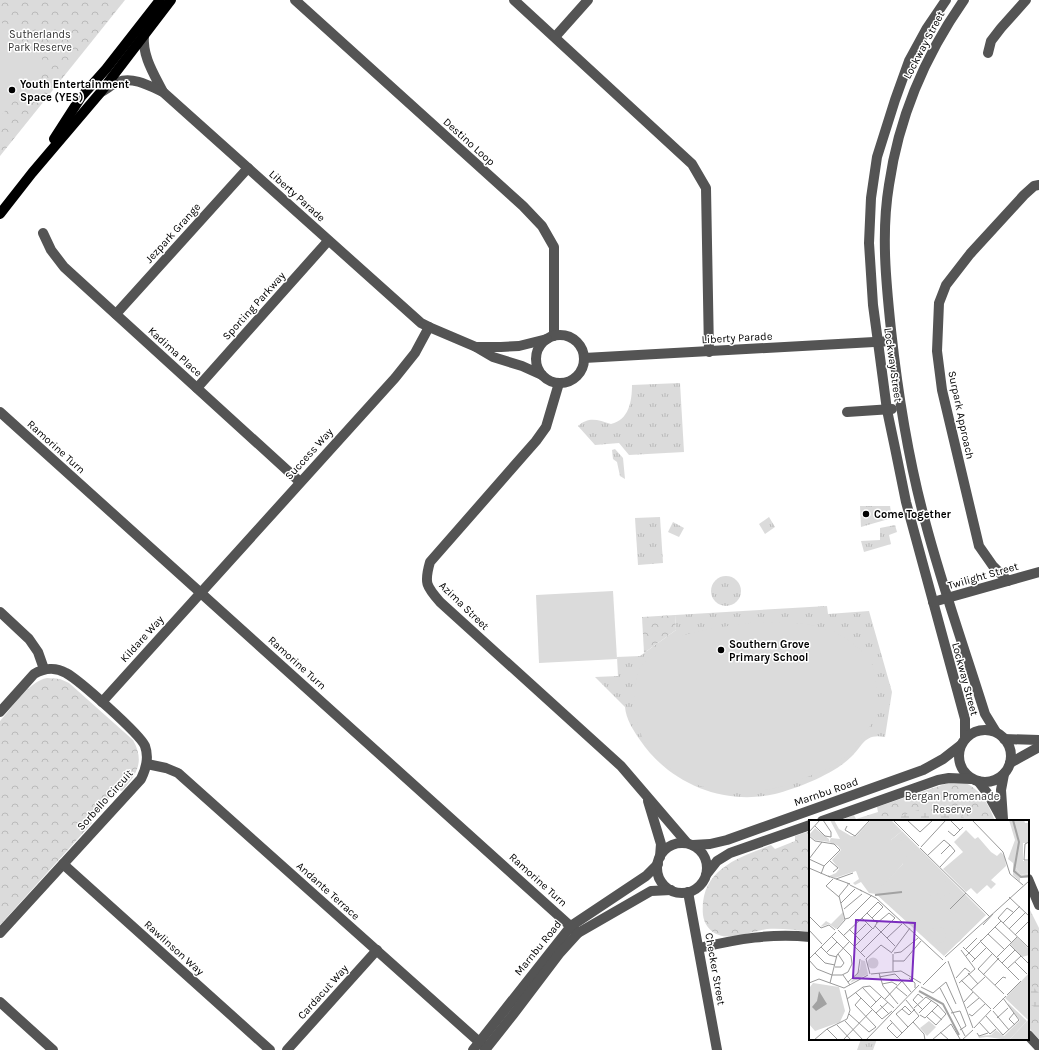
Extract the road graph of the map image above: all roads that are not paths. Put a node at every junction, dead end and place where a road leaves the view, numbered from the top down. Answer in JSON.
{"nodes":[{"id":1,"x":160,"y":0,"type":"edge"},
{"id":2,"x":171,"y":0,"type":"edge"},
{"id":3,"x":295,"y":0,"type":"edge"},
{"id":4,"x":514,"y":0,"type":"edge"},
{"id":5,"x":588,"y":0,"type":"edge"},
{"id":6,"x":946,"y":0,"type":"edge"},
{"id":7,"x":964,"y":0,"type":"edge"},
{"id":8,"x":1026,"y":0,"type":"edge"},
{"id":9,"x":144,"y":35,"type":"junction"},
{"id":10,"x":555,"y":37,"type":"junction"},
{"id":11,"x":988,"y":53,"type":"dead end"},
{"id":12,"x":163,"y":92,"type":"junction"},
{"id":13,"x":100,"y":93,"type":"junction"},
{"id":14,"x":248,"y":168,"type":"junction"},
{"id":15,"x":32,"y":173,"type":"junction"},
{"id":16,"x":1039,"y":185,"type":"edge"},
{"id":17,"x":0,"y":214,"type":"edge"},
{"id":18,"x":43,"y":233,"type":"dead end"},
{"id":19,"x":328,"y":241,"type":"junction"},
{"id":20,"x":116,"y":314,"type":"junction"},
{"id":21,"x":429,"y":327,"type":"junction"},
{"id":22,"x":552,"y":337,"type":"junction"},
{"id":23,"x":892,"y":341,"type":"junction"},
{"id":24,"x":878,"y":342,"type":"junction"},
{"id":25,"x":476,"y":347,"type":"junction"},
{"id":26,"x":709,"y":352,"type":"junction"},
{"id":27,"x":584,"y":358,"type":"junction"},
{"id":28,"x":542,"y":375,"type":"junction"},
{"id":29,"x":559,"y":383,"type":"junction"},
{"id":30,"x":197,"y":388,"type":"junction"},
{"id":31,"x":900,"y":408,"type":"junction"},
{"id":32,"x":887,"y":410,"type":"junction"},
{"id":33,"x":0,"y":412,"type":"edge"},
{"id":34,"x":847,"y":412,"type":"dead end"},
{"id":35,"x":300,"y":482,"type":"junction"},
{"id":36,"x":1039,"y":572,"type":"edge"},
{"id":37,"x":1008,"y":581,"type":"junction"},
{"id":38,"x":200,"y":592,"type":"junction"},
{"id":39,"x":948,"y":598,"type":"junction"},
{"id":40,"x":933,"y":602,"type":"junction"},
{"id":41,"x":0,"y":612,"type":"edge"},
{"id":42,"x":44,"y":669,"type":"junction"},
{"id":43,"x":102,"y":702,"type":"junction"},
{"id":44,"x":0,"y":712,"type":"edge"},
{"id":45,"x":996,"y":732,"type":"junction"},
{"id":46,"x":1004,"y":739,"type":"junction"},
{"id":47,"x":1039,"y":740,"type":"edge"},
{"id":48,"x":963,"y":742,"type":"junction"},
{"id":49,"x":1039,"y":747,"type":"edge"},
{"id":50,"x":1010,"y":763,"type":"junction"},
{"id":51,"x":147,"y":764,"type":"junction"},
{"id":52,"x":1004,"y":774,"type":"junction"},
{"id":53,"x":974,"y":780,"type":"junction"},
{"id":54,"x":647,"y":797,"type":"junction"},
{"id":55,"x":825,"y":820,"type":"edge"},
{"id":56,"x":1002,"y":820,"type":"edge"},
{"id":57,"x":1003,"y":820,"type":"edge"},
{"id":58,"x":809,"y":825,"type":"edge"},
{"id":59,"x":690,"y":844,"type":"junction"},
{"id":60,"x":659,"y":861,"type":"junction"},
{"id":61,"x":63,"y":864,"type":"junction"},
{"id":62,"x":706,"y":875,"type":"junction"},
{"id":63,"x":1029,"y":881,"type":"edge"},
{"id":64,"x":672,"y":890,"type":"junction"},
{"id":65,"x":688,"y":892,"type":"junction"},
{"id":66,"x":1039,"y":905,"type":"edge"},
{"id":67,"x":575,"y":929,"type":"junction"},
{"id":68,"x":0,"y":933,"type":"edge"},
{"id":69,"x":809,"y":938,"type":"edge"},
{"id":70,"x":699,"y":948,"type":"junction"},
{"id":71,"x":377,"y":950,"type":"junction"},
{"id":72,"x":0,"y":1002,"type":"edge"},
{"id":73,"x":1029,"y":1036,"type":"edge"},
{"id":74,"x":481,"y":1047,"type":"edge"},
{"id":75,"x":1039,"y":1047,"type":"edge"},
{"id":76,"x":54,"y":1050,"type":"edge"},
{"id":77,"x":270,"y":1050,"type":"edge"},
{"id":78,"x":287,"y":1050,"type":"edge"},
{"id":79,"x":717,"y":1050,"type":"edge"}],
"edges":[{"from":1,"to":15,"type":"main road"},
{"from":2,"to":9,"type":"main road"},
{"from":3,"to":22,"type":"street","name":"Destino Loop"},
{"from":4,"to":10,"type":"street"},
{"from":5,"to":10,"type":"street"},
{"from":6,"to":24,"type":"street","name":"Lockway Street"},
{"from":7,"to":23,"type":"street","name":"Lockway Street"},
{"from":8,"to":11,"type":"street"},
{"from":9,"to":12,"type":"street"},
{"from":9,"to":13,"type":"main road"},
{"from":10,"to":26,"type":"street"},
{"from":12,"to":13,"type":"street","name":"Liberty Parade"},
{"from":12,"to":14,"type":"street","name":"Liberty Parade"},
{"from":13,"to":15,"type":"main road"},
{"from":14,"to":19,"type":"street","name":"Liberty Parade"},
{"from":14,"to":20,"type":"street","name":"Jezpark Grange"},
{"from":15,"to":17,"type":"main road"},
{"from":16,"to":37,"type":"street","name":"Surpark Approach"},
{"from":18,"to":20,"type":"street","name":"Kadima Place"},
{"from":19,"to":21,"type":"street","name":"Liberty Parade"},
{"from":19,"to":30,"type":"street","name":"Sporting Parkway"},
{"from":20,"to":30,"type":"street","name":"Kadima Place"},
{"from":21,"to":25,"type":"street","name":"Liberty Parade"},
{"from":21,"to":35,"type":"street","name":"Success Way"},
{"from":22,"to":25,"type":"street","name":"Liberty Parade"},
{"from":22,"to":27,"type":"street"},
{"from":22,"to":28,"type":"street"},
{"from":23,"to":24,"type":"street","name":"Liberty Parade"},
{"from":23,"to":31,"type":"street","name":"Lockway Street"},
{"from":24,"to":26,"type":"street","name":"Liberty Parade"},
{"from":24,"to":32,"type":"street","name":"Lockway Street"},
{"from":25,"to":28,"type":"street","name":"Liberty Parade"},
{"from":26,"to":27,"type":"street","name":"Liberty Parade"},
{"from":27,"to":29,"type":"street"},
{"from":28,"to":29,"type":"street"},
{"from":29,"to":54,"type":"street","name":"Azima Street"},
{"from":30,"to":35,"type":"street","name":"Kadima Place"},
{"from":31,"to":32,"type":"street"},
{"from":31,"to":39,"type":"street","name":"Lockway Street"},
{"from":32,"to":34,"type":"street"},
{"from":32,"to":40,"type":"street","name":"Lockway Street"},
{"from":33,"to":38,"type":"street","name":"Ramorine Turn"},
{"from":35,"to":38,"type":"street","name":"Success Way"},
{"from":36,"to":37,"type":"street","name":"Twilight Street"},
{"from":37,"to":39,"type":"street","name":"Twilight Street"},
{"from":38,"to":43,"type":"street","name":"Kildare Way"},
{"from":38,"to":67,"type":"street","name":"Ramorine Turn"},
{"from":39,"to":40,"type":"street","name":"Twilight Street"},
{"from":39,"to":45,"type":"street","name":"Lockway Street"},
{"from":40,"to":48,"type":"street","name":"Lockway Street"},
{"from":41,"to":42,"type":"street"},
{"from":42,"to":43,"type":"street","name":"Sorbello Circuit"},
{"from":42,"to":44,"type":"street"},
{"from":43,"to":51,"type":"street","name":"Sorbello Circuit"},
{"from":45,"to":46,"type":"street"},
{"from":45,"to":48,"type":"street"},
{"from":46,"to":47,"type":"street"},
{"from":46,"to":50,"type":"street"},
{"from":48,"to":53,"type":"street"},
{"from":48,"to":59,"type":"street","name":"Marnbu Road"},
{"from":49,"to":50,"type":"street"},
{"from":50,"to":52,"type":"street"},
{"from":51,"to":61,"type":"street","name":"Sorbello Circuit"},
{"from":51,"to":71,"type":"street","name":"Andante Terrace"},
{"from":52,"to":53,"type":"street"},
{"from":52,"to":57,"type":"street"},
{"from":53,"to":55,"type":"street"},
{"from":53,"to":56,"type":"street"},
{"from":54,"to":59,"type":"street","name":"Azima Street"},
{"from":54,"to":60,"type":"street"},
{"from":58,"to":62,"type":"street"},
{"from":59,"to":60,"type":"street"},
{"from":59,"to":62,"type":"street"},
{"from":60,"to":64,"type":"street"},
{"from":60,"to":67,"type":"street","name":"Marnbu Road"},
{"from":61,"to":68,"type":"street","name":"Sorbello Circuit"},
{"from":61,"to":77,"type":"street","name":"Rawlinson Way"},
{"from":62,"to":65,"type":"street"},
{"from":63,"to":66,"type":"street"},
{"from":64,"to":65,"type":"street"},
{"from":64,"to":67,"type":"street","name":"Marnbu Road"},
{"from":65,"to":70,"type":"street","name":"Checker Street"},
{"from":67,"to":74,"type":"street","name":"Marnbu Road"},
{"from":69,"to":70,"type":"street"},
{"from":70,"to":79,"type":"street","name":"Checker Street"},
{"from":71,"to":74,"type":"street","name":"Andante Terrace"},
{"from":71,"to":78,"type":"street","name":"Cardacut Way"},
{"from":72,"to":76,"type":"street"},
{"from":73,"to":75,"type":"street"}]}
